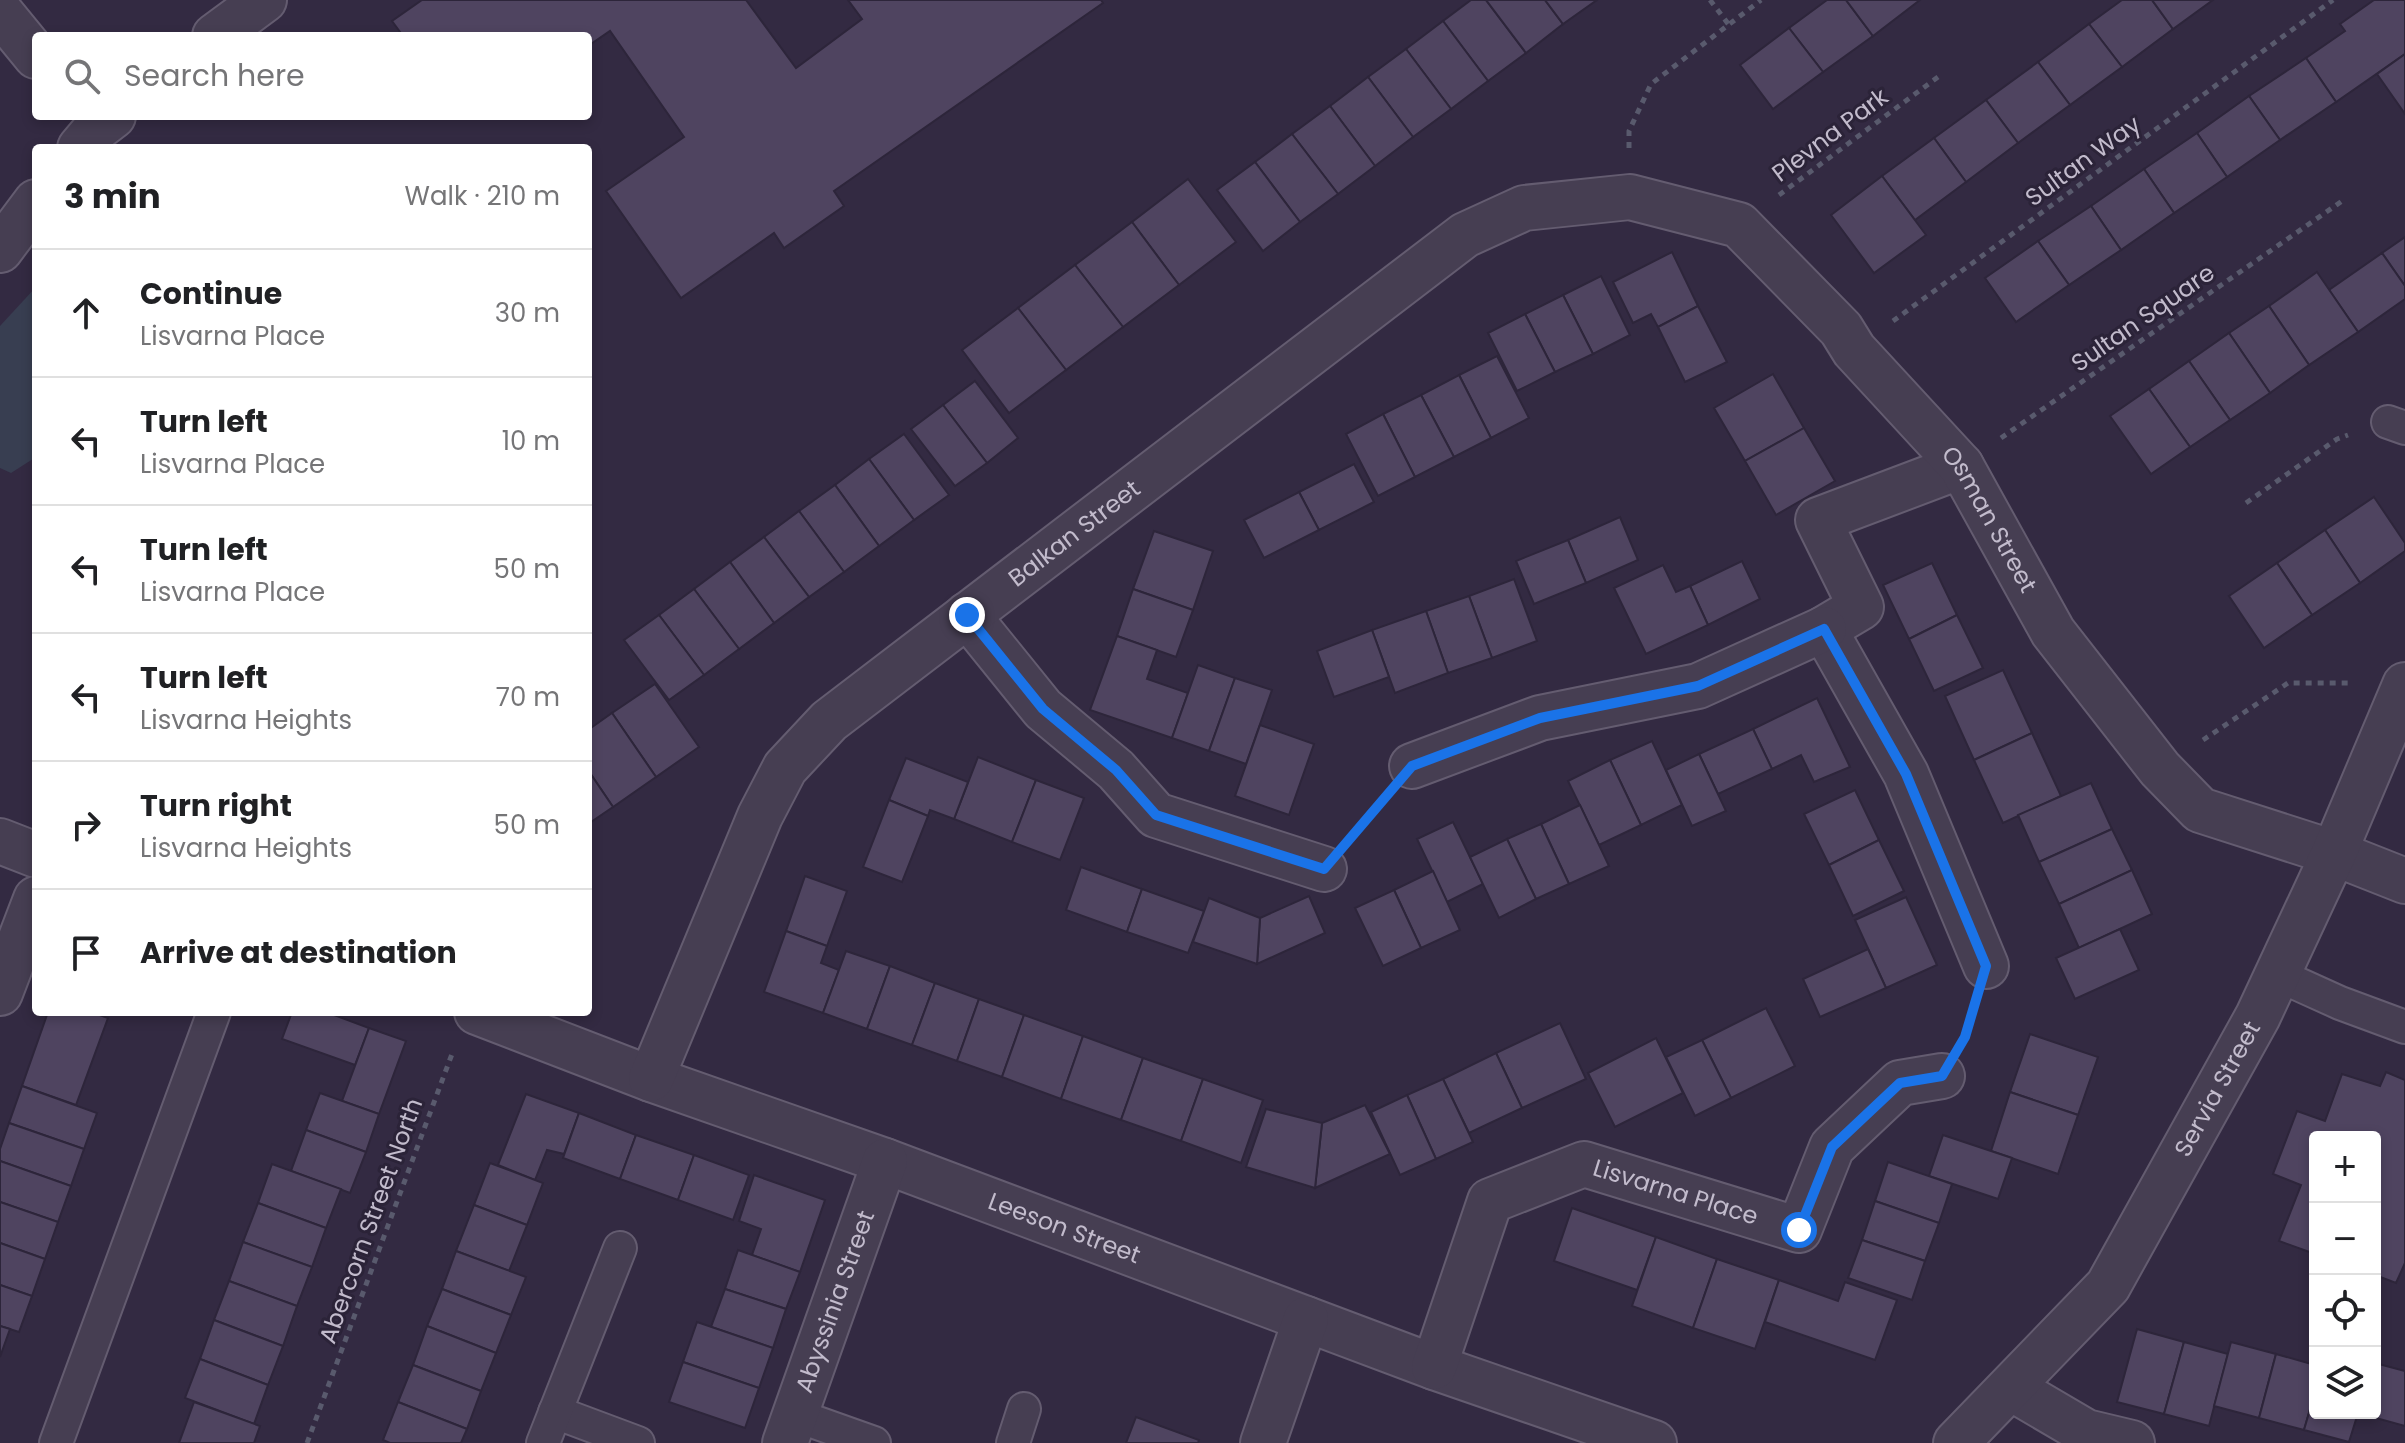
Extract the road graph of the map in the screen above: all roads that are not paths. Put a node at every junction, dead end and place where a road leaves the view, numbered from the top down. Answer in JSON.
{"nodes":[{"id":1,"x":264,"y":0,"type":"edge"},
{"id":2,"x":0,"y":12,"type":"edge"},
{"id":3,"x":220,"y":32,"type":"edge"},
{"id":4,"x":32,"y":51,"type":"edge"},
{"id":5,"x":32,"y":207,"type":"edge"},
{"id":6,"x":1739,"y":225,"type":"joint"},
{"id":7,"x":0,"y":250,"type":"edge"},
{"id":8,"x":1961,"y":466,"type":"junction"},
{"id":9,"x":967,"y":615,"type":"junction"},
{"id":10,"x":1824,"y":629,"type":"junction"},
{"id":11,"x":2405,"y":685,"type":"edge"},
{"id":12,"x":1412,"y":766,"type":"road end"},
{"id":13,"x":0,"y":841,"type":"edge"},
{"id":14,"x":32,"y":853,"type":"edge"},
{"id":15,"x":2334,"y":853,"type":"junction"},
{"id":16,"x":1324,"y":869,"type":"road end"},
{"id":17,"x":2405,"y":881,"type":"edge"},
{"id":18,"x":32,"y":909,"type":"edge"},
{"id":19,"x":1986,"y":966,"type":"road end"},
{"id":20,"x":2278,"y":975,"type":"junction"},
{"id":21,"x":0,"y":993,"type":"edge"},
{"id":22,"x":213,"y":1016,"type":"edge"},
{"id":23,"x":467,"y":1027,"type":"edge"},
{"id":24,"x":2405,"y":1027,"type":"edge"},
{"id":25,"x":1942,"y":1076,"type":"road end"},
{"id":26,"x":651,"y":1079,"type":"junction"},
{"id":27,"x":885,"y":1161,"type":"junction"},
{"id":28,"x":620,"y":1248,"type":"dead end"},
{"id":29,"x":1306,"y":1319,"type":"junction"},
{"id":30,"x":1434,"y":1367,"type":"junction"},
{"id":31,"x":2011,"y":1388,"type":"junction"},
{"id":32,"x":1024,"y":1409,"type":"dead end"},
{"id":33,"x":555,"y":1412,"type":"junction"},
{"id":34,"x":790,"y":1429,"type":"edge"},
{"id":35,"x":56,"y":1443,"type":"edge"},
{"id":36,"x":543,"y":1443,"type":"edge"},
{"id":37,"x":638,"y":1443,"type":"edge"},
{"id":38,"x":874,"y":1443,"type":"edge"},
{"id":39,"x":1013,"y":1443,"type":"edge"},
{"id":40,"x":1263,"y":1443,"type":"edge"},
{"id":41,"x":1654,"y":1443,"type":"edge"},
{"id":42,"x":1956,"y":1443,"type":"edge"},
{"id":43,"x":2132,"y":1443,"type":"edge"}],
"edges":[{"from":1,"to":3,"type":"street"},
{"from":2,"to":4,"type":"street"},
{"from":5,"to":7,"type":"street"},
{"from":6,"to":8,"type":"street","name":"Osman Street"},
{"from":6,"to":9,"type":"street","name":"Balkan Street"},
{"from":8,"to":10,"type":"street"},
{"from":8,"to":15,"type":"street","name":"Osman Street"},
{"from":9,"to":16,"type":"street"},
{"from":9,"to":26,"type":"street","name":"Balkan Street"},
{"from":10,"to":12,"type":"street"},
{"from":10,"to":19,"type":"street"},
{"from":11,"to":15,"type":"street","name":"Servia Street"},
{"from":13,"to":14,"type":"street"},
{"from":15,"to":17,"type":"street","name":"Osman Street"},
{"from":15,"to":20,"type":"street","name":"Servia Street"},
{"from":18,"to":21,"type":"street"},
{"from":20,"to":24,"type":"lane"},
{"from":20,"to":31,"type":"street","name":"Servia Street"},
{"from":22,"to":35,"type":"lane"},
{"from":23,"to":26,"type":"street","name":"Leeson Street"},
{"from":25,"to":30,"type":"street","name":"Lisvarna Place"},
{"from":26,"to":27,"type":"street","name":"Leeson Street"},
{"from":27,"to":29,"type":"street","name":"Leeson Street"},
{"from":27,"to":34,"type":"street","name":"Abyssinia Street"},
{"from":28,"to":33,"type":"lane"},
{"from":29,"to":30,"type":"street","name":"Leeson Street"},
{"from":29,"to":40,"type":"street"},
{"from":30,"to":41,"type":"street","name":"Leeson Street"},
{"from":31,"to":42,"type":"street","name":"Servia Street"},
{"from":31,"to":43,"type":"street"},
{"from":32,"to":39,"type":"lane"},
{"from":33,"to":36,"type":"lane"},
{"from":33,"to":37,"type":"lane"},
{"from":34,"to":38,"type":"lane"}]}
